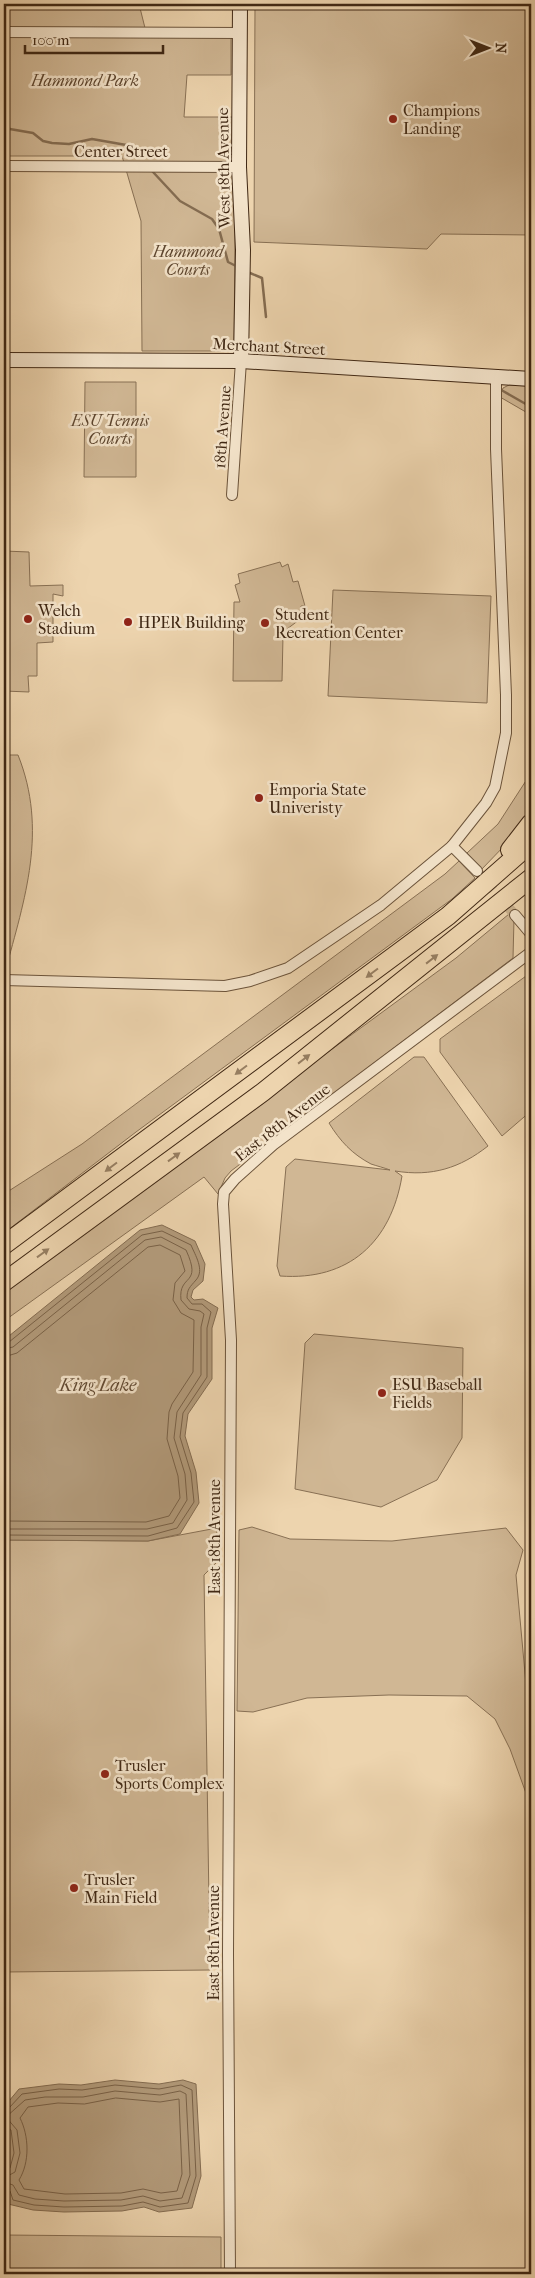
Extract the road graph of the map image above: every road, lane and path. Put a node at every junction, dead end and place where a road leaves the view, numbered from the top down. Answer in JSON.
{"nodes":[{"id":1,"x":240,"y":4,"type":"edge"},
{"id":2,"x":4,"y":32,"type":"edge"},
{"id":3,"x":240,"y":34,"type":"junction"},
{"id":4,"x":4,"y":166,"type":"edge"},
{"id":5,"x":239,"y":167,"type":"junction"},
{"id":6,"x":4,"y":360,"type":"edge"},
{"id":7,"x":241,"y":361,"type":"junction"},
{"id":8,"x":496,"y":376,"type":"junction"},
{"id":9,"x":531,"y":379,"type":"edge"},
{"id":10,"x":232,"y":495,"type":"dead end"},
{"id":11,"x":531,"y":823,"type":"edge"},
{"id":12,"x":531,"y":843,"type":"edge"},
{"id":13,"x":452,"y":846,"type":"junction"},
{"id":14,"x":477,"y":871,"type":"tunnel mouth"},
{"id":15,"x":531,"y":878,"type":"edge"},
{"id":16,"x":463,"y":902,"type":"junction"},
{"id":17,"x":515,"y":915,"type":"tunnel mouth"},
{"id":18,"x":531,"y":934,"type":"edge"},
{"id":19,"x":531,"y":952,"type":"edge"},
{"id":20,"x":4,"y":980,"type":"edge"},
{"id":21,"x":4,"y":1245,"type":"edge"},
{"id":22,"x":4,"y":1282,"type":"edge"},
{"id":23,"x":230,"y":2274,"type":"edge"}],
"edges":[{"from":1,"to":3,"type":"main road","name":"West 18th Avenue"},
{"from":2,"to":3,"type":"street"},
{"from":3,"to":5,"type":"main road","name":"West 18th Avenue"},
{"from":4,"to":5,"type":"street","name":"Center Street"},
{"from":5,"to":7,"type":"main road","name":"West 18th Avenue"},
{"from":6,"to":7,"type":"main road","name":"Merchant Street"},
{"from":7,"to":8,"type":"main road","name":"Merchant Street"},
{"from":7,"to":10,"type":"street","name":"18th Avenue"},
{"from":8,"to":9,"type":"main road","name":"Merchant Street"},
{"from":8,"to":13,"type":"street"},
{"from":11,"to":16,"type":"highway"},
{"from":12,"to":16,"type":"highway"},
{"from":13,"to":14,"type":"street"},
{"from":13,"to":20,"type":"street"},
{"from":22,"to":15,"type":"highway","one_way":true},
{"from":16,"to":21,"type":"highway","one_way":true},
{"from":17,"to":18,"type":"street"},
{"from":19,"to":23,"type":"street","name":"East 18th Avenue"}]}
